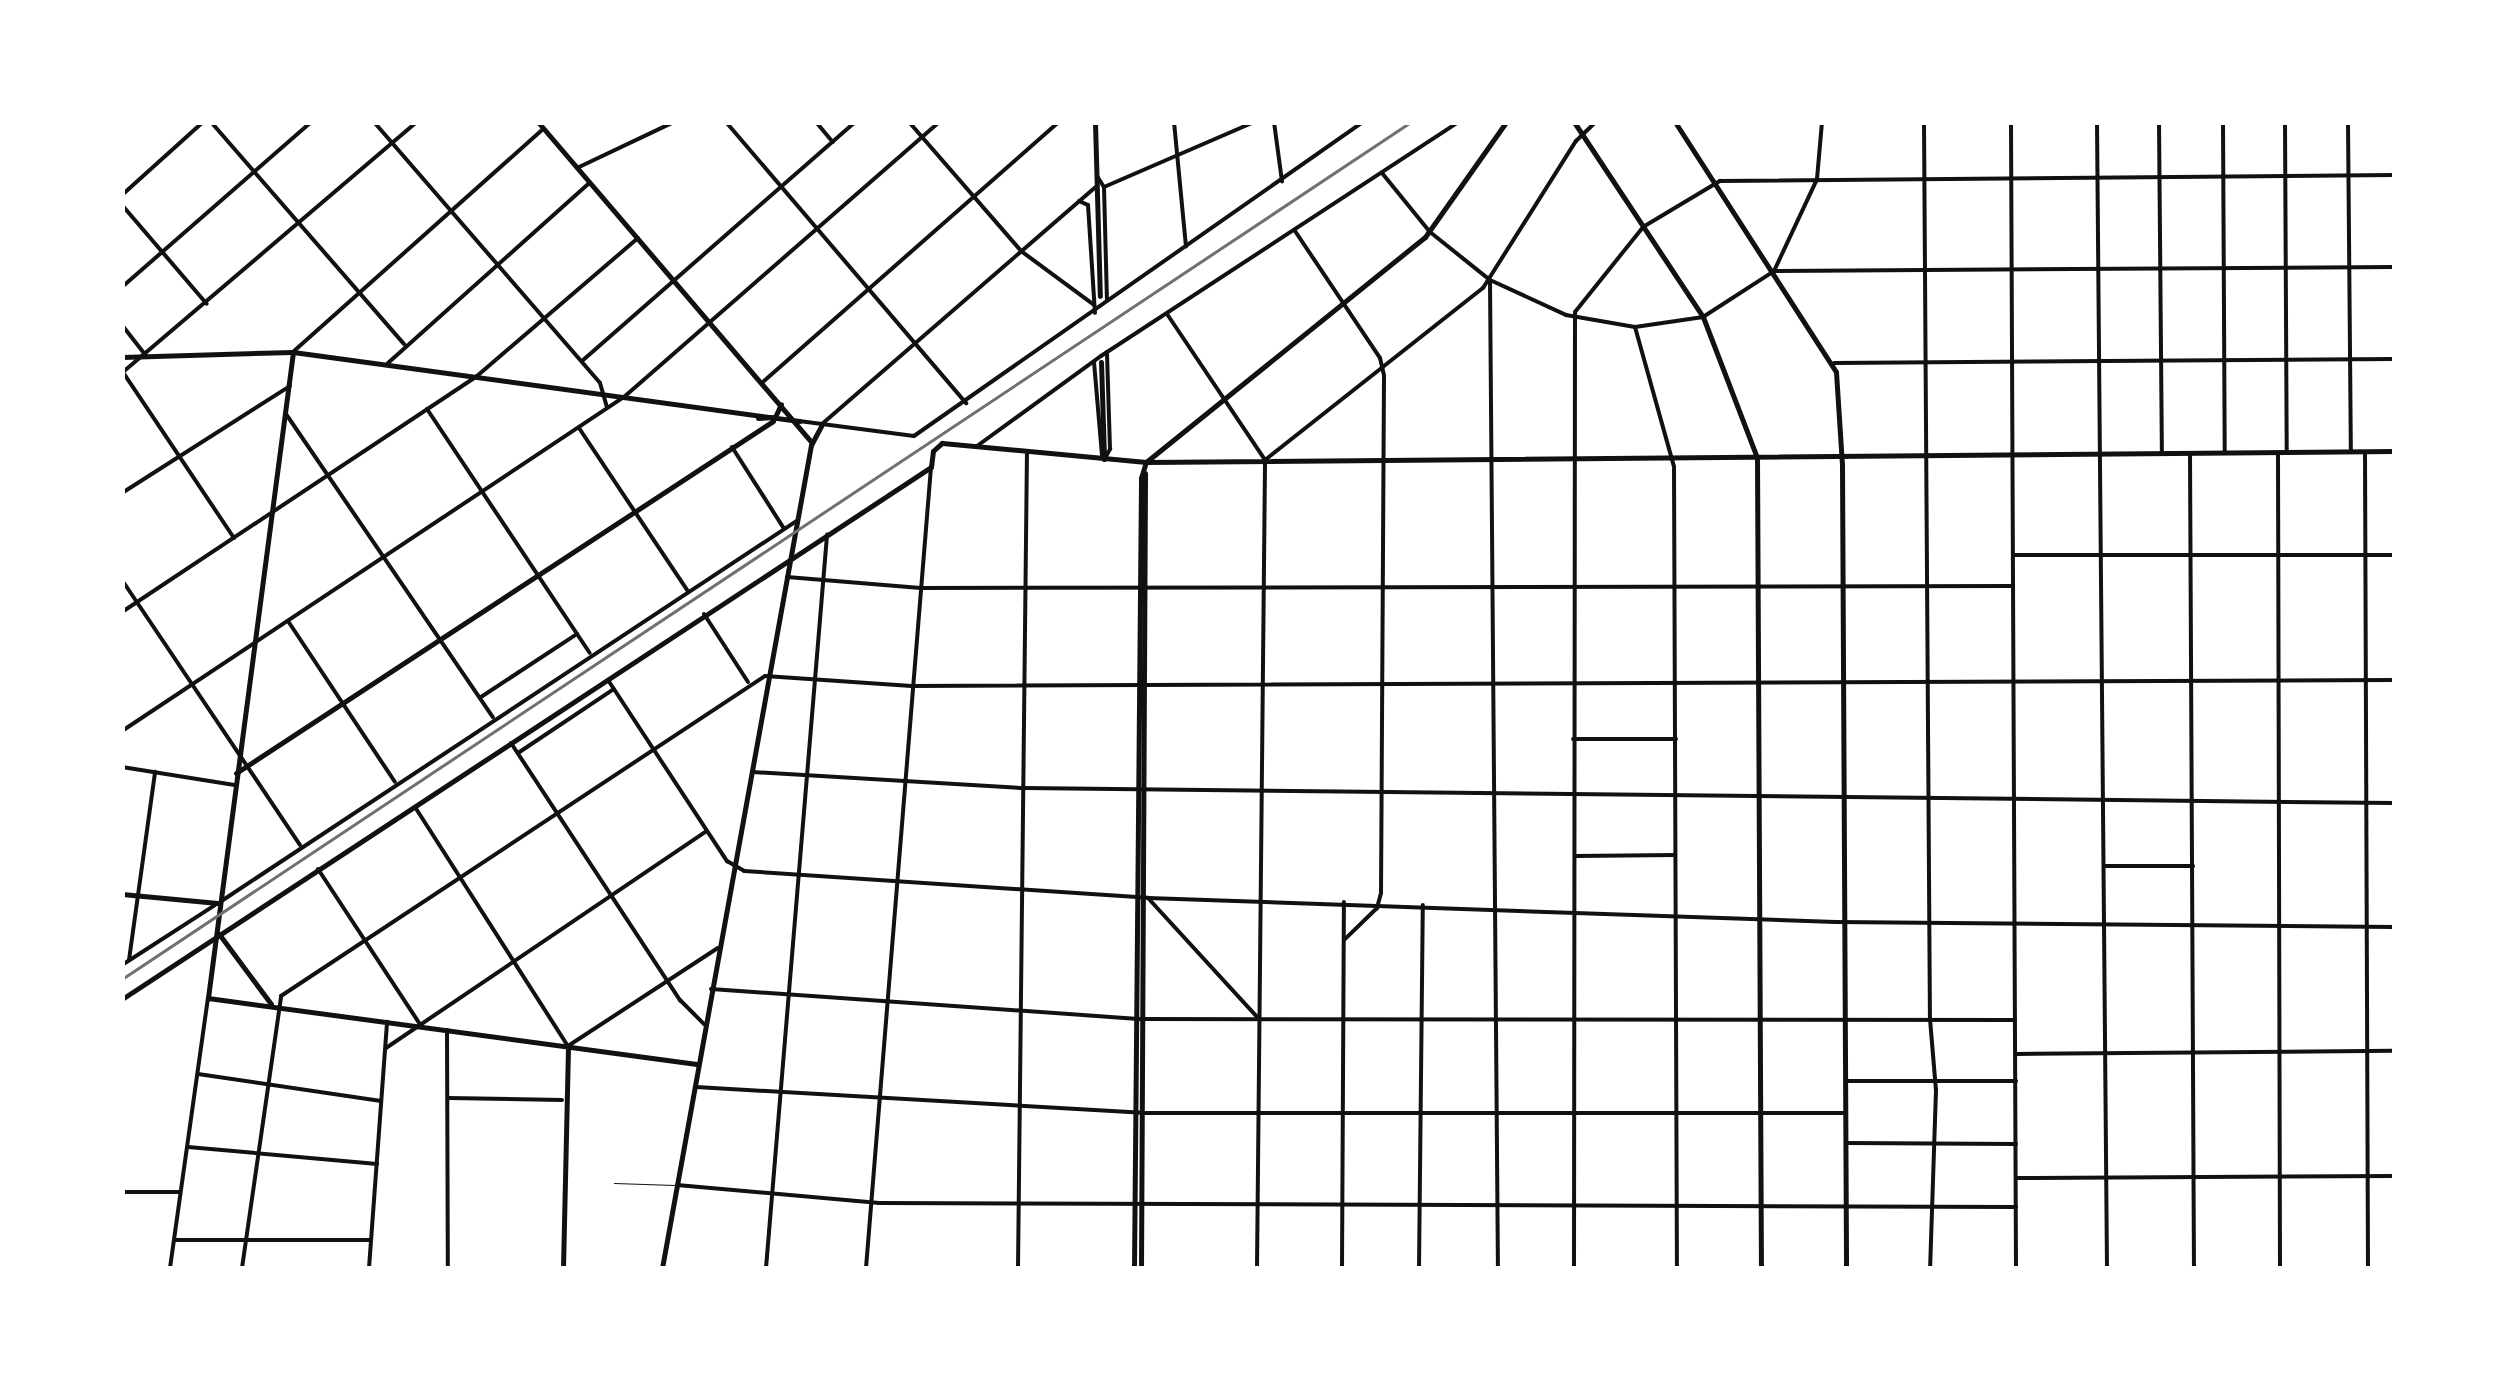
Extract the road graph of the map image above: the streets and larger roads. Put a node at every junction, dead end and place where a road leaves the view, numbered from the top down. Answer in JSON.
{"nodes":[{"id":1,"x":203,"y":122,"type":"edge"},
{"id":2,"x":211,"y":122,"type":"edge"},
{"id":3,"x":311,"y":122,"type":"edge"},
{"id":4,"x":374,"y":122,"type":"edge"},
{"id":5,"x":417,"y":122,"type":"edge"},
{"id":6,"x":538,"y":122,"type":"edge"},
{"id":7,"x":726,"y":122,"type":"edge"},
{"id":8,"x":816,"y":122,"type":"edge"},
{"id":9,"x":855,"y":122,"type":"edge"},
{"id":10,"x":909,"y":122,"type":"edge"},
{"id":11,"x":940,"y":122,"type":"edge"},
{"id":12,"x":1059,"y":122,"type":"edge"},
{"id":13,"x":1094,"y":122,"type":"edge"},
{"id":14,"x":1174,"y":122,"type":"edge"},
{"id":15,"x":1254,"y":122,"type":"edge"},
{"id":16,"x":1274,"y":122,"type":"edge"},
{"id":17,"x":1458,"y":122,"type":"edge"},
{"id":18,"x":1506,"y":122,"type":"edge"},
{"id":19,"x":1574,"y":122,"type":"edge"},
{"id":20,"x":1596,"y":122,"type":"edge"},
{"id":21,"x":1675,"y":122,"type":"edge"},
{"id":22,"x":1822,"y":122,"type":"edge"},
{"id":23,"x":1924,"y":122,"type":"edge"},
{"id":24,"x":2010,"y":122,"type":"edge"},
{"id":25,"x":2098,"y":122,"type":"edge"},
{"id":26,"x":2159,"y":122,"type":"edge"},
{"id":27,"x":2222,"y":122,"type":"edge"},
{"id":28,"x":2285,"y":122,"type":"edge"},
{"id":29,"x":2348,"y":122,"type":"edge"},
{"id":30,"x":671,"y":123,"type":"edge"},
{"id":31,"x":1363,"y":124,"type":"edge"},
{"id":32,"x":544,"y":129,"type":"junction"},
{"id":33,"x":1582,"y":134,"type":"junction"},
{"id":34,"x":922,"y":138,"type":"junction"},
{"id":35,"x":833,"y":142,"type":"junction"},
{"id":36,"x":392,"y":144,"type":"junction"},
{"id":37,"x":1177,"y":155,"type":"junction"},
{"id":38,"x":577,"y":168,"type":"junction"},
{"id":39,"x":254,"y":172,"type":"junction"},
{"id":40,"x":1382,"y":173,"type":"junction"},
{"id":41,"x":2348,"y":175,"type":"junction"},
{"id":42,"x":2394,"y":175,"type":"edge"},
{"id":43,"x":2222,"y":176,"type":"junction"},
{"id":44,"x":2285,"y":176,"type":"junction"},
{"id":45,"x":2159,"y":177,"type":"junction"},
{"id":46,"x":2010,"y":178,"type":"junction"},
{"id":47,"x":2098,"y":178,"type":"junction"},
{"id":48,"x":1817,"y":179,"type":"junction"},
{"id":49,"x":1924,"y":179,"type":"junction"},
{"id":50,"x":1282,"y":181,"type":"junction"},
{"id":51,"x":1714,"y":182,"type":"junction"},
{"id":52,"x":590,"y":183,"type":"junction"},
{"id":53,"x":781,"y":186,"type":"junction"},
{"id":54,"x":1100,"y":187,"type":"junction"},
{"id":55,"x":122,"y":194,"type":"edge"},
{"id":56,"x":973,"y":198,"type":"junction"},
{"id":57,"x":1078,"y":201,"type":"junction"},
{"id":58,"x":122,"y":205,"type":"edge"},
{"id":59,"x":450,"y":210,"type":"junction"},
{"id":60,"x":300,"y":225,"type":"junction"},
{"id":61,"x":818,"y":228,"type":"junction"},
{"id":62,"x":1643,"y":228,"type":"junction"},
{"id":63,"x":1295,"y":231,"type":"junction"},
{"id":64,"x":1430,"y":232,"type":"junction"},
{"id":65,"x":638,"y":238,"type":"junction"},
{"id":66,"x":1186,"y":246,"type":"junction"},
{"id":67,"x":163,"y":251,"type":"junction"},
{"id":68,"x":1021,"y":251,"type":"junction"},
{"id":69,"x":498,"y":264,"type":"junction"},
{"id":70,"x":2287,"y":267,"type":"junction"},
{"id":71,"x":2349,"y":268,"type":"junction"},
{"id":72,"x":2394,"y":268,"type":"edge"},
{"id":73,"x":2012,"y":269,"type":"junction"},
{"id":74,"x":2098,"y":269,"type":"junction"},
{"id":75,"x":2161,"y":269,"type":"junction"},
{"id":76,"x":2224,"y":269,"type":"junction"},
{"id":77,"x":1774,"y":271,"type":"junction"},
{"id":78,"x":1925,"y":272,"type":"junction"},
{"id":79,"x":674,"y":280,"type":"junction"},
{"id":80,"x":1490,"y":280,"type":"junction"},
{"id":81,"x":122,"y":287,"type":"edge"},
{"id":82,"x":869,"y":288,"type":"junction"},
{"id":83,"x":358,"y":290,"type":"junction"},
{"id":84,"x":1103,"y":298,"type":"junction"},
{"id":85,"x":1342,"y":302,"type":"junction"},
{"id":86,"x":206,"y":304,"type":"junction"},
{"id":87,"x":1093,"y":304,"type":"junction"},
{"id":88,"x":1096,"y":313,"type":"junction"},
{"id":89,"x":1167,"y":314,"type":"junction"},
{"id":90,"x":1572,"y":317,"type":"junction"},
{"id":91,"x":1703,"y":317,"type":"junction"},
{"id":92,"x":544,"y":318,"type":"junction"},
{"id":93,"x":711,"y":322,"type":"junction"},
{"id":94,"x":122,"y":325,"type":"edge"},
{"id":95,"x":1635,"y":327,"type":"junction"},
{"id":96,"x":915,"y":343,"type":"junction"},
{"id":97,"x":404,"y":344,"type":"junction"},
{"id":98,"x":294,"y":352,"type":"junction"},
{"id":99,"x":1107,"y":352,"type":"junction"},
{"id":100,"x":146,"y":356,"type":"junction"},
{"id":101,"x":122,"y":357,"type":"edge"},
{"id":102,"x":2350,"y":359,"type":"junction"},
{"id":103,"x":2394,"y":359,"type":"edge"},
{"id":104,"x":2224,"y":360,"type":"junction"},
{"id":105,"x":2288,"y":360,"type":"junction"},
{"id":106,"x":2012,"y":361,"type":"junction"},
{"id":107,"x":2098,"y":361,"type":"junction"},
{"id":108,"x":2161,"y":361,"type":"junction"},
{"id":109,"x":582,"y":362,"type":"junction"},
{"id":110,"x":1098,"y":362,"type":"junction"},
{"id":111,"x":388,"y":363,"type":"junction"},
{"id":112,"x":1834,"y":363,"type":"junction"},
{"id":113,"x":1926,"y":363,"type":"junction"},
{"id":114,"x":1383,"y":365,"type":"junction"},
{"id":115,"x":122,"y":372,"type":"edge"},
{"id":116,"x":477,"y":376,"type":"junction"},
{"id":117,"x":764,"y":382,"type":"junction"},
{"id":118,"x":290,"y":386,"type":"junction"},
{"id":119,"x":604,"y":394,"type":"junction"},
{"id":120,"x":624,"y":397,"type":"junction"},
{"id":121,"x":1222,"y":399,"type":"junction"},
{"id":122,"x":781,"y":401,"type":"junction"},
{"id":123,"x":966,"y":402,"type":"junction"},
{"id":124,"x":428,"y":409,"type":"junction"},
{"id":125,"x":608,"y":409,"type":"junction"},
{"id":126,"x":286,"y":414,"type":"junction"},
{"id":127,"x":758,"y":418,"type":"junction"},
{"id":128,"x":774,"y":421,"type":"junction"},
{"id":129,"x":799,"y":422,"type":"junction"},
{"id":130,"x":822,"y":424,"type":"junction"},
{"id":131,"x":579,"y":428,"type":"junction"},
{"id":132,"x":811,"y":446,"type":"junction"},
{"id":133,"x":976,"y":446,"type":"junction"},
{"id":134,"x":732,"y":447,"type":"junction"},
{"id":135,"x":2394,"y":451,"type":"edge"},
{"id":136,"x":2351,"y":452,"type":"junction"},
{"id":137,"x":2365,"y":452,"type":"junction"},
{"id":138,"x":2278,"y":453,"type":"junction"},
{"id":139,"x":2287,"y":453,"type":"junction"},
{"id":140,"x":1028,"y":454,"type":"junction"},
{"id":141,"x":2162,"y":454,"type":"junction"},
{"id":142,"x":2190,"y":454,"type":"junction"},
{"id":143,"x":2225,"y":454,"type":"junction"},
{"id":144,"x":2100,"y":455,"type":"junction"},
{"id":145,"x":180,"y":456,"type":"junction"},
{"id":146,"x":1842,"y":456,"type":"junction"},
{"id":147,"x":1926,"y":456,"type":"junction"},
{"id":148,"x":2013,"y":456,"type":"junction"},
{"id":149,"x":1674,"y":458,"type":"junction"},
{"id":150,"x":1758,"y":458,"type":"junction"},
{"id":151,"x":1384,"y":459,"type":"junction"},
{"id":152,"x":1492,"y":459,"type":"junction"},
{"id":153,"x":1571,"y":459,"type":"junction"},
{"id":154,"x":1104,"y":460,"type":"junction"},
{"id":155,"x":1265,"y":460,"type":"junction"},
{"id":156,"x":1146,"y":462,"type":"junction"},
{"id":157,"x":931,"y":467,"type":"junction"},
{"id":158,"x":331,"y":473,"type":"junction"},
{"id":159,"x":482,"y":492,"type":"junction"},
{"id":160,"x":122,"y":493,"type":"edge"},
{"id":161,"x":273,"y":511,"type":"junction"},
{"id":162,"x":634,"y":511,"type":"junction"},
{"id":163,"x":798,"y":520,"type":"junction"},
{"id":164,"x":783,"y":527,"type":"junction"},
{"id":165,"x":827,"y":534,"type":"junction"},
{"id":166,"x":234,"y":538,"type":"junction"},
{"id":167,"x":2013,"y":555,"type":"junction"},
{"id":168,"x":2394,"y":555,"type":"edge"},
{"id":169,"x":2278,"y":556,"type":"junction"},
{"id":170,"x":2366,"y":556,"type":"junction"},
{"id":171,"x":385,"y":557,"type":"junction"},
{"id":172,"x":790,"y":558,"type":"junction"},
{"id":173,"x":2102,"y":558,"type":"junction"},
{"id":174,"x":2190,"y":558,"type":"junction"},
{"id":175,"x":537,"y":574,"type":"junction"},
{"id":176,"x":787,"y":577,"type":"junction"},
{"id":177,"x":122,"y":580,"type":"edge"},
{"id":178,"x":822,"y":580,"type":"junction"},
{"id":179,"x":1758,"y":586,"type":"junction"},
{"id":180,"x":1843,"y":586,"type":"junction"},
{"id":181,"x":1929,"y":586,"type":"junction"},
{"id":182,"x":2013,"y":586,"type":"junction"},
{"id":183,"x":1674,"y":587,"type":"junction"},
{"id":184,"x":920,"y":588,"type":"junction"},
{"id":185,"x":1025,"y":588,"type":"junction"},
{"id":186,"x":1493,"y":588,"type":"junction"},
{"id":187,"x":1571,"y":588,"type":"junction"},
{"id":188,"x":1144,"y":589,"type":"junction"},
{"id":189,"x":1383,"y":589,"type":"junction"},
{"id":190,"x":686,"y":590,"type":"junction"},
{"id":191,"x":1263,"y":590,"type":"junction"},
{"id":192,"x":137,"y":602,"type":"junction"},
{"id":193,"x":122,"y":612,"type":"edge"},
{"id":194,"x":704,"y":614,"type":"junction"},
{"id":195,"x":288,"y":621,"type":"junction"},
{"id":196,"x":577,"y":634,"type":"junction"},
{"id":197,"x":440,"y":638,"type":"junction"},
{"id":198,"x":254,"y":643,"type":"junction"},
{"id":199,"x":590,"y":653,"type":"junction"},
{"id":200,"x":770,"y":675,"type":"junction"},
{"id":201,"x":814,"y":678,"type":"junction"},
{"id":202,"x":608,"y":679,"type":"junction"},
{"id":203,"x":2279,"y":680,"type":"junction"},
{"id":204,"x":2366,"y":680,"type":"junction"},
{"id":205,"x":2394,"y":680,"type":"edge"},
{"id":206,"x":1928,"y":682,"type":"junction"},
{"id":207,"x":2015,"y":682,"type":"junction"},
{"id":208,"x":2105,"y":682,"type":"junction"},
{"id":209,"x":2191,"y":682,"type":"junction"},
{"id":210,"x":1572,"y":683,"type":"junction"},
{"id":211,"x":1675,"y":683,"type":"junction"},
{"id":212,"x":1760,"y":683,"type":"junction"},
{"id":213,"x":1844,"y":683,"type":"junction"},
{"id":214,"x":749,"y":684,"type":"junction"},
{"id":215,"x":1262,"y":684,"type":"junction"},
{"id":216,"x":1382,"y":684,"type":"junction"},
{"id":217,"x":1493,"y":684,"type":"junction"},
{"id":218,"x":1144,"y":685,"type":"junction"},
{"id":219,"x":191,"y":686,"type":"junction"},
{"id":220,"x":912,"y":686,"type":"junction"},
{"id":221,"x":1024,"y":686,"type":"junction"},
{"id":222,"x":614,"y":689,"type":"junction"},
{"id":223,"x":480,"y":698,"type":"junction"},
{"id":224,"x":342,"y":702,"type":"junction"},
{"id":225,"x":493,"y":717,"type":"junction"},
{"id":226,"x":122,"y":731,"type":"edge"},
{"id":227,"x":1573,"y":738,"type":"junction"},
{"id":228,"x":1676,"y":739,"type":"junction"},
{"id":229,"x":511,"y":743,"type":"junction"},
{"id":230,"x":652,"y":748,"type":"junction"},
{"id":231,"x":518,"y":753,"type":"junction"},
{"id":232,"x":239,"y":754,"type":"junction"},
{"id":233,"x":249,"y":765,"type":"junction"},
{"id":234,"x":122,"y":767,"type":"edge"},
{"id":235,"x":155,"y":772,"type":"junction"},
{"id":236,"x":752,"y":772,"type":"junction"},
{"id":237,"x":236,"y":773,"type":"junction"},
{"id":238,"x":806,"y":778,"type":"junction"},
{"id":239,"x":394,"y":782,"type":"junction"},
{"id":240,"x":234,"y":784,"type":"junction"},
{"id":241,"x":904,"y":785,"type":"junction"},
{"id":242,"x":1024,"y":788,"type":"junction"},
{"id":243,"x":1142,"y":790,"type":"junction"},
{"id":244,"x":1260,"y":792,"type":"junction"},
{"id":245,"x":1382,"y":793,"type":"junction"},
{"id":246,"x":1495,"y":795,"type":"junction"},
{"id":247,"x":1573,"y":797,"type":"junction"},
{"id":248,"x":1676,"y":798,"type":"junction"},
{"id":249,"x":1760,"y":799,"type":"junction"},
{"id":250,"x":1845,"y":800,"type":"junction"},
{"id":251,"x":1930,"y":801,"type":"junction"},
{"id":252,"x":2014,"y":802,"type":"junction"},
{"id":253,"x":2394,"y":803,"type":"edge"},
{"id":254,"x":2105,"y":804,"type":"junction"},
{"id":255,"x":2193,"y":804,"type":"junction"},
{"id":256,"x":2279,"y":804,"type":"junction"},
{"id":257,"x":2368,"y":804,"type":"junction"},
{"id":258,"x":414,"y":805,"type":"junction"},
{"id":259,"x":556,"y":811,"type":"junction"},
{"id":260,"x":707,"y":831,"type":"junction"},
{"id":261,"x":300,"y":845,"type":"junction"},
{"id":262,"x":1676,"y":855,"type":"junction"},
{"id":263,"x":1573,"y":856,"type":"junction"},
{"id":264,"x":2104,"y":866,"type":"junction"},
{"id":265,"x":2193,"y":866,"type":"junction"},
{"id":266,"x":734,"y":868,"type":"junction"},
{"id":267,"x":318,"y":869,"type":"junction"},
{"id":268,"x":458,"y":876,"type":"junction"},
{"id":269,"x":798,"y":876,"type":"junction"},
{"id":270,"x":897,"y":884,"type":"junction"},
{"id":271,"x":1022,"y":888,"type":"junction"},
{"id":272,"x":122,"y":894,"type":"edge"},
{"id":273,"x":610,"y":894,"type":"junction"},
{"id":274,"x":138,"y":896,"type":"junction"},
{"id":275,"x":1144,"y":896,"type":"junction"},
{"id":276,"x":1259,"y":898,"type":"junction"},
{"id":277,"x":1344,"y":902,"type":"junction"},
{"id":278,"x":218,"y":903,"type":"junction"},
{"id":279,"x":1380,"y":903,"type":"junction"},
{"id":280,"x":1423,"y":905,"type":"junction"},
{"id":281,"x":1496,"y":907,"type":"junction"},
{"id":282,"x":1573,"y":910,"type":"junction"},
{"id":283,"x":1676,"y":914,"type":"junction"},
{"id":284,"x":1760,"y":918,"type":"junction"},
{"id":285,"x":1845,"y":922,"type":"junction"},
{"id":286,"x":1930,"y":924,"type":"junction"},
{"id":287,"x":2281,"y":926,"type":"junction"},
{"id":288,"x":2015,"y":927,"type":"junction"},
{"id":289,"x":2104,"y":927,"type":"junction"},
{"id":290,"x":2194,"y":927,"type":"junction"},
{"id":291,"x":2369,"y":927,"type":"junction"},
{"id":292,"x":2394,"y":927,"type":"edge"},
{"id":293,"x":219,"y":934,"type":"junction"},
{"id":294,"x":364,"y":940,"type":"junction"},
{"id":295,"x":1345,"y":940,"type":"junction"},
{"id":296,"x":718,"y":948,"type":"junction"},
{"id":297,"x":514,"y":959,"type":"junction"},
{"id":298,"x":129,"y":960,"type":"junction"},
{"id":299,"x":122,"y":965,"type":"edge"},
{"id":300,"x":666,"y":978,"type":"junction"},
{"id":301,"x":711,"y":989,"type":"junction"},
{"id":302,"x":787,"y":997,"type":"junction"},
{"id":303,"x":208,"y":998,"type":"junction"},
{"id":304,"x":122,"y":999,"type":"edge"},
{"id":305,"x":888,"y":1005,"type":"junction"},
{"id":306,"x":276,"y":1007,"type":"junction"},
{"id":307,"x":1022,"y":1013,"type":"junction"},
{"id":308,"x":1138,"y":1018,"type":"junction"},
{"id":309,"x":1258,"y":1018,"type":"junction"},
{"id":310,"x":1344,"y":1018,"type":"junction"},
{"id":311,"x":1422,"y":1018,"type":"junction"},
{"id":312,"x":1497,"y":1019,"type":"junction"},
{"id":313,"x":1574,"y":1019,"type":"junction"},
{"id":314,"x":1845,"y":1019,"type":"junction"},
{"id":315,"x":1677,"y":1020,"type":"junction"},
{"id":316,"x":1761,"y":1020,"type":"junction"},
{"id":317,"x":1930,"y":1020,"type":"junction"},
{"id":318,"x":2015,"y":1020,"type":"junction"},
{"id":319,"x":387,"y":1022,"type":"junction"},
{"id":320,"x":704,"y":1024,"type":"junction"},
{"id":321,"x":417,"y":1025,"type":"junction"},
{"id":322,"x":447,"y":1030,"type":"junction"},
{"id":323,"x":568,"y":1046,"type":"junction"},
{"id":324,"x":386,"y":1048,"type":"junction"},
{"id":325,"x":2281,"y":1051,"type":"junction"},
{"id":326,"x":2368,"y":1051,"type":"junction"},
{"id":327,"x":2394,"y":1051,"type":"edge"},
{"id":328,"x":2193,"y":1052,"type":"junction"},
{"id":329,"x":2017,"y":1054,"type":"junction"},
{"id":330,"x":2104,"y":1054,"type":"junction"},
{"id":331,"x":697,"y":1064,"type":"junction"},
{"id":332,"x":196,"y":1074,"type":"junction"},
{"id":333,"x":1846,"y":1081,"type":"junction"},
{"id":334,"x":2016,"y":1081,"type":"junction"},
{"id":335,"x":269,"y":1083,"type":"junction"},
{"id":336,"x":1936,"y":1083,"type":"junction"},
{"id":337,"x":693,"y":1087,"type":"junction"},
{"id":338,"x":780,"y":1096,"type":"junction"},
{"id":339,"x":448,"y":1098,"type":"junction"},
{"id":340,"x":562,"y":1100,"type":"junction"},
{"id":341,"x":382,"y":1101,"type":"junction"},
{"id":342,"x":878,"y":1102,"type":"junction"},
{"id":343,"x":1020,"y":1108,"type":"junction"},
{"id":344,"x":1343,"y":1111,"type":"junction"},
{"id":345,"x":1138,"y":1112,"type":"junction"},
{"id":346,"x":1258,"y":1112,"type":"junction"},
{"id":347,"x":1422,"y":1112,"type":"junction"},
{"id":348,"x":1498,"y":1112,"type":"junction"},
{"id":349,"x":1574,"y":1113,"type":"junction"},
{"id":350,"x":1677,"y":1113,"type":"junction"},
{"id":351,"x":1761,"y":1113,"type":"junction"},
{"id":352,"x":1845,"y":1113,"type":"junction"},
{"id":353,"x":1846,"y":1143,"type":"junction"},
{"id":354,"x":1936,"y":1144,"type":"junction"},
{"id":355,"x":2016,"y":1144,"type":"junction"},
{"id":356,"x":187,"y":1146,"type":"junction"},
{"id":357,"x":258,"y":1153,"type":"junction"},
{"id":358,"x":377,"y":1164,"type":"junction"},
{"id":359,"x":2280,"y":1176,"type":"junction"},
{"id":360,"x":2368,"y":1176,"type":"junction"},
{"id":361,"x":2394,"y":1176,"type":"edge"},
{"id":362,"x":2194,"y":1177,"type":"junction"},
{"id":363,"x":2016,"y":1178,"type":"junction"},
{"id":364,"x":2106,"y":1178,"type":"junction"},
{"id":365,"x":677,"y":1186,"type":"junction"},
{"id":366,"x":122,"y":1192,"type":"edge"},
{"id":367,"x":180,"y":1192,"type":"junction"},
{"id":368,"x":771,"y":1194,"type":"junction"},
{"id":369,"x":870,"y":1202,"type":"junction"},
{"id":370,"x":1019,"y":1204,"type":"junction"},
{"id":371,"x":1138,"y":1206,"type":"junction"},
{"id":372,"x":1257,"y":1206,"type":"junction"},
{"id":373,"x":1343,"y":1206,"type":"junction"},
{"id":374,"x":1420,"y":1206,"type":"junction"},
{"id":375,"x":1498,"y":1206,"type":"junction"},
{"id":376,"x":1677,"y":1206,"type":"junction"},
{"id":377,"x":1761,"y":1206,"type":"junction"},
{"id":378,"x":1930,"y":1206,"type":"junction"},
{"id":379,"x":2016,"y":1206,"type":"junction"},
{"id":380,"x":1574,"y":1207,"type":"junction"},
{"id":381,"x":1846,"y":1207,"type":"junction"},
{"id":382,"x":174,"y":1240,"type":"junction"},
{"id":383,"x":246,"y":1240,"type":"junction"},
{"id":384,"x":371,"y":1240,"type":"junction"},
{"id":385,"x":170,"y":1268,"type":"edge"},
{"id":386,"x":242,"y":1268,"type":"edge"},
{"id":387,"x":370,"y":1268,"type":"edge"},
{"id":388,"x":448,"y":1268,"type":"edge"},
{"id":389,"x":563,"y":1268,"type":"edge"},
{"id":390,"x":662,"y":1268,"type":"edge"},
{"id":391,"x":766,"y":1268,"type":"edge"},
{"id":392,"x":866,"y":1268,"type":"edge"},
{"id":393,"x":1018,"y":1268,"type":"edge"},
{"id":394,"x":1138,"y":1268,"type":"edge"},
{"id":395,"x":1257,"y":1268,"type":"edge"},
{"id":396,"x":1342,"y":1268,"type":"edge"},
{"id":397,"x":1420,"y":1268,"type":"edge"},
{"id":398,"x":1498,"y":1268,"type":"edge"},
{"id":399,"x":1574,"y":1268,"type":"edge"},
{"id":400,"x":1677,"y":1268,"type":"edge"},
{"id":401,"x":1762,"y":1268,"type":"edge"},
{"id":402,"x":1846,"y":1268,"type":"edge"},
{"id":403,"x":1930,"y":1268,"type":"edge"},
{"id":404,"x":2016,"y":1268,"type":"edge"},
{"id":405,"x":2107,"y":1268,"type":"edge"},
{"id":406,"x":2194,"y":1268,"type":"edge"},
{"id":407,"x":2280,"y":1268,"type":"edge"},
{"id":408,"x":2368,"y":1268,"type":"edge"}],
"edges":[{"from":1,"to":55,"type":"street"},
{"from":2,"to":39,"type":"street"},
{"from":3,"to":39,"type":"street"},
{"from":4,"to":36,"type":"street"},
{"from":5,"to":36,"type":"street"},
{"from":6,"to":32,"type":"street"},
{"from":7,"to":53,"type":"street"},
{"from":8,"to":35,"type":"street"},
{"from":9,"to":35,"type":"street"},
{"from":10,"to":34,"type":"street"},
{"from":11,"to":34,"type":"street"},
{"from":12,"to":56,"type":"street"},
{"from":13,"to":54,"type":"street"},
{"from":14,"to":37,"type":"street"},
{"from":15,"to":37,"type":"street"},
{"from":16,"to":50,"type":"street"},
{"from":17,"to":40,"type":"street"},
{"from":18,"to":64,"type":"street"},
{"from":19,"to":33,"type":"street"},
{"from":20,"to":33,"type":"street"},
{"from":21,"to":51,"type":"street"},
{"from":22,"to":48,"type":"street"},
{"from":23,"to":49,"type":"street"},
{"from":24,"to":46,"type":"street"},
{"from":25,"to":47,"type":"street"},
{"from":26,"to":45,"type":"street"},
{"from":27,"to":43,"type":"street"},
{"from":28,"to":44,"type":"street"},
{"from":29,"to":41,"type":"street"},
{"from":30,"to":38,"type":"street"},
{"from":31,"to":50,"type":"street"},
{"from":32,"to":38,"type":"street"},
{"from":32,"to":59,"type":"street"},
{"from":33,"to":62,"type":"street"},
{"from":33,"to":80,"type":"street"},
{"from":34,"to":56,"type":"street"},
{"from":34,"to":61,"type":"street"},
{"from":35,"to":53,"type":"street"},
{"from":36,"to":59,"type":"street"},
{"from":36,"to":60,"type":"street"},
{"from":37,"to":54,"type":"street"},
{"from":37,"to":66,"type":"street"},
{"from":38,"to":52,"type":"street"},
{"from":39,"to":60,"type":"street"},
{"from":39,"to":67,"type":"street"},
{"from":40,"to":63,"type":"street"},
{"from":40,"to":64,"type":"street"},
{"from":41,"to":42,"type":"street"},
{"from":41,"to":44,"type":"street"},
{"from":41,"to":71,"type":"street"},
{"from":43,"to":44,"type":"street"},
{"from":43,"to":45,"type":"street"},
{"from":43,"to":76,"type":"street"},
{"from":44,"to":70,"type":"street"},
{"from":45,"to":47,"type":"street"},
{"from":45,"to":75,"type":"street"},
{"from":46,"to":47,"type":"street"},
{"from":46,"to":49,"type":"street"},
{"from":46,"to":73,"type":"street"},
{"from":47,"to":74,"type":"street"},
{"from":48,"to":49,"type":"street"},
{"from":48,"to":51,"type":"street"},
{"from":48,"to":77,"type":"street"},
{"from":49,"to":78,"type":"street"},
{"from":50,"to":66,"type":"street"},
{"from":51,"to":62,"type":"street"},
{"from":51,"to":77,"type":"street"},
{"from":52,"to":65,"type":"street"},
{"from":52,"to":69,"type":"street"},
{"from":53,"to":61,"type":"street"},
{"from":53,"to":79,"type":"street"},
{"from":54,"to":57,"type":"street"},
{"from":54,"to":84,"type":"street"},
{"from":54,"to":84,"type":"street"},
{"from":56,"to":68,"type":"street"},
{"from":56,"to":82,"type":"street"},
{"from":57,"to":68,"type":"street"},
{"from":57,"to":87,"type":"street"},
{"from":58,"to":67,"type":"street"},
{"from":59,"to":69,"type":"street"},
{"from":59,"to":83,"type":"street"},
{"from":60,"to":83,"type":"street"},
{"from":60,"to":86,"type":"street"},
{"from":61,"to":82,"type":"street"},
{"from":61,"to":93,"type":"street"},
{"from":62,"to":90,"type":"street"},
{"from":62,"to":91,"type":"street"},
{"from":63,"to":85,"type":"street"},
{"from":63,"to":89,"type":"street"},
{"from":64,"to":80,"type":"street"},
{"from":64,"to":85,"type":"street"},
{"from":65,"to":79,"type":"street"},
{"from":65,"to":92,"type":"street"},
{"from":66,"to":84,"type":"street"},
{"from":67,"to":81,"type":"street"},
{"from":67,"to":86,"type":"street"},
{"from":68,"to":87,"type":"street"},
{"from":68,"to":96,"type":"street"},
{"from":69,"to":92,"type":"street"},
{"from":69,"to":97,"type":"street"},
{"from":70,"to":71,"type":"street"},
{"from":70,"to":76,"type":"street"},
{"from":70,"to":105,"type":"street"},
{"from":71,"to":72,"type":"street"},
{"from":71,"to":102,"type":"street"},
{"from":73,"to":74,"type":"street"},
{"from":73,"to":78,"type":"street"},
{"from":73,"to":106,"type":"street"},
{"from":74,"to":75,"type":"street"},
{"from":74,"to":107,"type":"street"},
{"from":75,"to":76,"type":"street"},
{"from":75,"to":108,"type":"street"},
{"from":76,"to":104,"type":"street"},
{"from":77,"to":78,"type":"street"},
{"from":77,"to":91,"type":"street"},
{"from":77,"to":112,"type":"street"},
{"from":78,"to":113,"type":"street"},
{"from":79,"to":93,"type":"street"},
{"from":79,"to":109,"type":"street"},
{"from":80,"to":90,"type":"street"},
{"from":80,"to":114,"type":"street"},
{"from":80,"to":152,"type":"street"},
{"from":82,"to":96,"type":"street"},
{"from":82,"to":117,"type":"street"},
{"from":83,"to":97,"type":"street"},
{"from":83,"to":98,"type":"street"},
{"from":84,"to":88,"type":"street"},
{"from":85,"to":114,"type":"street"},
{"from":85,"to":121,"type":"street"},
{"from":86,"to":100,"type":"street"},
{"from":87,"to":88,"type":"street"},
{"from":88,"to":123,"type":"street"},
{"from":89,"to":99,"type":"street"},
{"from":89,"to":121,"type":"street"},
{"from":90,"to":95,"type":"street"},
{"from":90,"to":153,"type":"street"},
{"from":91,"to":95,"type":"street"},
{"from":91,"to":150,"type":"street"},
{"from":92,"to":109,"type":"street"},
{"from":92,"to":116,"type":"street"},
{"from":93,"to":117,"type":"street"},
{"from":93,"to":120,"type":"street"},
{"from":94,"to":100,"type":"street"},
{"from":95,"to":149,"type":"street"},
{"from":96,"to":123,"type":"street"},
{"from":96,"to":130,"type":"street"},
{"from":97,"to":111,"type":"street"},
{"from":98,"to":100,"type":"street"},
{"from":98,"to":111,"type":"street"},
{"from":98,"to":118,"type":"street"},
{"from":99,"to":110,"type":"street"},
{"from":99,"to":154,"type":"street"},
{"from":100,"to":101,"type":"street"},
{"from":100,"to":115,"type":"street"},
{"from":102,"to":103,"type":"street"},
{"from":102,"to":105,"type":"street"},
{"from":102,"to":136,"type":"street"},
{"from":104,"to":105,"type":"street"},
{"from":104,"to":108,"type":"street"},
{"from":104,"to":143,"type":"street"},
{"from":105,"to":139,"type":"street"},
{"from":106,"to":107,"type":"street"},
{"from":106,"to":113,"type":"street"},
{"from":106,"to":148,"type":"street"},
{"from":107,"to":108,"type":"street"},
{"from":107,"to":144,"type":"street"},
{"from":108,"to":141,"type":"street"},
{"from":109,"to":119,"type":"street"},
{"from":110,"to":133,"type":"street"},
{"from":110,"to":154,"type":"street"},
{"from":110,"to":154,"type":"street"},
{"from":111,"to":116,"type":"street"},
{"from":112,"to":113,"type":"street"},
{"from":112,"to":146,"type":"street"},
{"from":113,"to":147,"type":"street"},
{"from":114,"to":151,"type":"street"},
{"from":114,"to":155,"type":"street"},
{"from":115,"to":145,"type":"street"},
{"from":116,"to":119,"type":"street"},
{"from":116,"to":124,"type":"street"},
{"from":117,"to":122,"type":"street"},
{"from":118,"to":126,"type":"street"},
{"from":118,"to":145,"type":"street"},
{"from":119,"to":120,"type":"street"},
{"from":119,"to":125,"type":"street"},
{"from":120,"to":125,"type":"street"},
{"from":120,"to":127,"type":"street"},
{"from":121,"to":155,"type":"street"},
{"from":121,"to":156,"type":"street"},
{"from":122,"to":127,"type":"street"},
{"from":122,"to":129,"type":"street"},
{"from":123,"to":130,"type":"street"},
{"from":124,"to":158,"type":"street"},
{"from":124,"to":159,"type":"street"},
{"from":125,"to":131,"type":"street"},
{"from":126,"to":158,"type":"street"},
{"from":126,"to":161,"type":"street"},
{"from":127,"to":128,"type":"street"},
{"from":128,"to":129,"type":"street"},
{"from":128,"to":134,"type":"street"},
{"from":129,"to":130,"type":"street"},
{"from":129,"to":132,"type":"street"},
{"from":130,"to":132,"type":"street"},
{"from":131,"to":159,"type":"street"},
{"from":131,"to":162,"type":"street"},
{"from":132,"to":163,"type":"street"},
{"from":133,"to":140,"type":"street"},
{"from":133,"to":157,"type":"street"},
{"from":134,"to":162,"type":"street"},
{"from":134,"to":164,"type":"street"},
{"from":135,"to":137,"type":"street"},
{"from":136,"to":137,"type":"street"},
{"from":136,"to":139,"type":"street"},
{"from":137,"to":170,"type":"street"},
{"from":138,"to":139,"type":"street"},
{"from":138,"to":143,"type":"street"},
{"from":138,"to":169,"type":"street"},
{"from":140,"to":154,"type":"street"},
{"from":140,"to":185,"type":"street"},
{"from":141,"to":142,"type":"street"},
{"from":141,"to":144,"type":"street"},
{"from":142,"to":143,"type":"street"},
{"from":142,"to":174,"type":"street"},
{"from":144,"to":148,"type":"street"},
{"from":144,"to":173,"type":"street"},
{"from":145,"to":160,"type":"street"},
{"from":145,"to":166,"type":"street"},
{"from":146,"to":147,"type":"street"},
{"from":146,"to":150,"type":"street"},
{"from":146,"to":180,"type":"street"},
{"from":147,"to":148,"type":"street"},
{"from":147,"to":181,"type":"street"},
{"from":148,"to":167,"type":"street"},
{"from":149,"to":150,"type":"street"},
{"from":149,"to":153,"type":"street"},
{"from":149,"to":183,"type":"street"},
{"from":150,"to":179,"type":"street"},
{"from":151,"to":152,"type":"street"},
{"from":151,"to":155,"type":"street"},
{"from":151,"to":189,"type":"street"},
{"from":152,"to":153,"type":"street"},
{"from":152,"to":186,"type":"street"},
{"from":153,"to":187,"type":"street"},
{"from":154,"to":156,"type":"street"},
{"from":155,"to":156,"type":"street"},
{"from":155,"to":191,"type":"street"},
{"from":156,"to":188,"type":"street"},
{"from":157,"to":165,"type":"street"},
{"from":157,"to":184,"type":"street"},
{"from":158,"to":161,"type":"street"},
{"from":158,"to":171,"type":"street"},
{"from":159,"to":171,"type":"street"},
{"from":159,"to":175,"type":"street"},
{"from":161,"to":166,"type":"street"},
{"from":161,"to":198,"type":"street"},
{"from":162,"to":175,"type":"street"},
{"from":162,"to":190,"type":"street"},
{"from":163,"to":164,"type":"street"},
{"from":163,"to":172,"type":"street"},
{"from":164,"to":190,"type":"street"},
{"from":165,"to":172,"type":"street"},
{"from":165,"to":178,"type":"street"},
{"from":166,"to":192,"type":"street"},
{"from":167,"to":173,"type":"street"},
{"from":167,"to":182,"type":"street"},
{"from":168,"to":170,"type":"street"},
{"from":169,"to":170,"type":"street"},
{"from":169,"to":174,"type":"street"},
{"from":169,"to":203,"type":"street"},
{"from":170,"to":204,"type":"street"},
{"from":171,"to":195,"type":"street"},
{"from":171,"to":197,"type":"street"},
{"from":172,"to":176,"type":"street"},
{"from":172,"to":194,"type":"street"},
{"from":173,"to":174,"type":"street"},
{"from":173,"to":208,"type":"street"},
{"from":174,"to":209,"type":"street"},
{"from":175,"to":196,"type":"street"},
{"from":175,"to":197,"type":"street"},
{"from":176,"to":178,"type":"street"},
{"from":176,"to":200,"type":"street"},
{"from":177,"to":192,"type":"street"},
{"from":178,"to":184,"type":"street"},
{"from":178,"to":201,"type":"street"},
{"from":179,"to":180,"type":"street"},
{"from":179,"to":183,"type":"street"},
{"from":179,"to":212,"type":"street"},
{"from":180,"to":181,"type":"street"},
{"from":180,"to":213,"type":"street"},
{"from":181,"to":182,"type":"street"},
{"from":181,"to":206,"type":"street"},
{"from":182,"to":207,"type":"street"},
{"from":183,"to":187,"type":"street"},
{"from":183,"to":211,"type":"street"},
{"from":184,"to":185,"type":"street"},
{"from":184,"to":220,"type":"street"},
{"from":185,"to":188,"type":"street"},
{"from":185,"to":221,"type":"street"},
{"from":186,"to":187,"type":"street"},
{"from":186,"to":189,"type":"street"},
{"from":186,"to":217,"type":"street"},
{"from":187,"to":210,"type":"street"},
{"from":188,"to":191,"type":"street"},
{"from":188,"to":218,"type":"street"},
{"from":189,"to":191,"type":"street"},
{"from":189,"to":216,"type":"street"},
{"from":190,"to":199,"type":"street"},
{"from":191,"to":215,"type":"street"},
{"from":192,"to":193,"type":"street"},
{"from":192,"to":219,"type":"street"},
{"from":194,"to":202,"type":"street"},
{"from":194,"to":214,"type":"street"},
{"from":195,"to":198,"type":"street"},
{"from":195,"to":224,"type":"street"},
{"from":196,"to":199,"type":"street"},
{"from":196,"to":223,"type":"street"},
{"from":197,"to":223,"type":"street"},
{"from":197,"to":224,"type":"street"},
{"from":198,"to":219,"type":"street"},
{"from":198,"to":232,"type":"street"},
{"from":199,"to":225,"type":"street"},
{"from":200,"to":201,"type":"street"},
{"from":200,"to":214,"type":"street"},
{"from":200,"to":236,"type":"street"},
{"from":201,"to":220,"type":"street"},
{"from":201,"to":238,"type":"street"},
{"from":202,"to":222,"type":"street"},
{"from":202,"to":229,"type":"street"},
{"from":203,"to":204,"type":"street"},
{"from":203,"to":209,"type":"street"},
{"from":203,"to":256,"type":"street"},
{"from":204,"to":205,"type":"street"},
{"from":204,"to":257,"type":"street"},
{"from":206,"to":207,"type":"street"},
{"from":206,"to":213,"type":"street"},
{"from":206,"to":251,"type":"street"},
{"from":207,"to":208,"type":"street"},
{"from":207,"to":252,"type":"street"},
{"from":208,"to":209,"type":"street"},
{"from":208,"to":254,"type":"street"},
{"from":209,"to":255,"type":"street"},
{"from":210,"to":211,"type":"street"},
{"from":210,"to":217,"type":"street"},
{"from":210,"to":227,"type":"street"},
{"from":211,"to":212,"type":"street"},
{"from":211,"to":228,"type":"street"},
{"from":212,"to":213,"type":"street"},
{"from":212,"to":249,"type":"street"},
{"from":213,"to":250,"type":"street"},
{"from":214,"to":230,"type":"street"},
{"from":215,"to":216,"type":"street"},
{"from":215,"to":218,"type":"street"},
{"from":215,"to":244,"type":"street"},
{"from":216,"to":217,"type":"street"},
{"from":216,"to":245,"type":"street"},
{"from":217,"to":246,"type":"street"},
{"from":218,"to":221,"type":"street"},
{"from":218,"to":243,"type":"street"},
{"from":219,"to":226,"type":"street"},
{"from":219,"to":232,"type":"street"},
{"from":220,"to":221,"type":"street"},
{"from":220,"to":241,"type":"street"},
{"from":221,"to":242,"type":"street"},
{"from":222,"to":230,"type":"street"},
{"from":222,"to":231,"type":"street"},
{"from":223,"to":225,"type":"street"},
{"from":224,"to":233,"type":"street"},
{"from":224,"to":239,"type":"street"},
{"from":225,"to":239,"type":"street"},
{"from":227,"to":228,"type":"street"},
{"from":227,"to":247,"type":"street"},
{"from":228,"to":248,"type":"street"},
{"from":229,"to":231,"type":"street"},
{"from":229,"to":258,"type":"street"},
{"from":230,"to":259,"type":"street"},
{"from":230,"to":260,"type":"street"},
{"from":231,"to":259,"type":"street"},
{"from":232,"to":233,"type":"street"},
{"from":232,"to":237,"type":"street"},
{"from":233,"to":237,"type":"street"},
{"from":233,"to":261,"type":"street"},
{"from":234,"to":235,"type":"street"},
{"from":235,"to":240,"type":"street"},
{"from":235,"to":274,"type":"street"},
{"from":236,"to":238,"type":"street"},
{"from":236,"to":266,"type":"street"},
{"from":237,"to":240,"type":"street"},
{"from":238,"to":241,"type":"street"},
{"from":238,"to":269,"type":"street"},
{"from":239,"to":261,"type":"street"},
{"from":240,"to":278,"type":"street"},
{"from":241,"to":242,"type":"street"},
{"from":241,"to":270,"type":"street"},
{"from":242,"to":243,"type":"street"},
{"from":242,"to":271,"type":"street"},
{"from":243,"to":244,"type":"street"},
{"from":243,"to":275,"type":"street"},
{"from":244,"to":245,"type":"street"},
{"from":244,"to":276,"type":"street"},
{"from":245,"to":246,"type":"street"},
{"from":245,"to":279,"type":"street"},
{"from":246,"to":247,"type":"street"},
{"from":246,"to":281,"type":"street"},
{"from":247,"to":248,"type":"street"},
{"from":247,"to":263,"type":"street"},
{"from":248,"to":249,"type":"street"},
{"from":248,"to":262,"type":"street"},
{"from":249,"to":250,"type":"street"},
{"from":249,"to":284,"type":"street"},
{"from":250,"to":251,"type":"street"},
{"from":250,"to":285,"type":"street"},
{"from":251,"to":252,"type":"street"},
{"from":251,"to":286,"type":"street"},
{"from":252,"to":254,"type":"street"},
{"from":252,"to":288,"type":"street"},
{"from":253,"to":257,"type":"street"},
{"from":254,"to":255,"type":"street"},
{"from":254,"to":264,"type":"street"},
{"from":255,"to":256,"type":"street"},
{"from":255,"to":265,"type":"street"},
{"from":256,"to":257,"type":"street"},
{"from":256,"to":287,"type":"street"},
{"from":257,"to":291,"type":"street"},
{"from":258,"to":267,"type":"street"},
{"from":258,"to":268,"type":"street"},
{"from":259,"to":268,"type":"street"},
{"from":259,"to":273,"type":"street"},
{"from":260,"to":266,"type":"street"},
{"from":260,"to":273,"type":"street"},
{"from":261,"to":278,"type":"street"},
{"from":262,"to":263,"type":"street"},
{"from":262,"to":283,"type":"street"},
{"from":263,"to":282,"type":"street"},
{"from":264,"to":265,"type":"street"},
{"from":264,"to":289,"type":"street"},
{"from":265,"to":290,"type":"street"},
{"from":266,"to":269,"type":"street"},
{"from":266,"to":296,"type":"street"},
{"from":267,"to":293,"type":"street"},
{"from":267,"to":294,"type":"street"},
{"from":268,"to":294,"type":"street"},
{"from":268,"to":297,"type":"street"},
{"from":269,"to":270,"type":"street"},
{"from":269,"to":302,"type":"street"},
{"from":270,"to":271,"type":"street"},
{"from":270,"to":305,"type":"street"},
{"from":271,"to":275,"type":"street"},
{"from":271,"to":307,"type":"street"},
{"from":272,"to":274,"type":"street"},
{"from":273,"to":297,"type":"street"},
{"from":273,"to":300,"type":"street"},
{"from":274,"to":278,"type":"street"},
{"from":274,"to":298,"type":"street"},
{"from":275,"to":276,"type":"street"},
{"from":275,"to":308,"type":"street"},
{"from":275,"to":309,"type":"street"},
{"from":276,"to":277,"type":"street"},
{"from":276,"to":309,"type":"street"},
{"from":277,"to":279,"type":"street"},
{"from":277,"to":295,"type":"street"},
{"from":278,"to":293,"type":"street"},
{"from":278,"to":298,"type":"street"},
{"from":279,"to":280,"type":"street"},
{"from":279,"to":295,"type":"street"},
{"from":280,"to":281,"type":"street"},
{"from":280,"to":311,"type":"street"},
{"from":281,"to":282,"type":"street"},
{"from":281,"to":312,"type":"street"},
{"from":282,"to":283,"type":"street"},
{"from":282,"to":313,"type":"street"},
{"from":283,"to":284,"type":"street"},
{"from":283,"to":315,"type":"street"},
{"from":284,"to":285,"type":"street"},
{"from":284,"to":316,"type":"street"},
{"from":285,"to":286,"type":"street"},
{"from":285,"to":314,"type":"street"},
{"from":286,"to":288,"type":"street"},
{"from":286,"to":317,"type":"street"},
{"from":287,"to":290,"type":"street"},
{"from":287,"to":291,"type":"street"},
{"from":287,"to":325,"type":"street"},
{"from":288,"to":289,"type":"street"},
{"from":288,"to":318,"type":"street"},
{"from":289,"to":290,"type":"street"},
{"from":289,"to":330,"type":"street"},
{"from":290,"to":328,"type":"street"},
{"from":291,"to":292,"type":"street"},
{"from":291,"to":326,"type":"street"},
{"from":293,"to":303,"type":"street"},
{"from":293,"to":304,"type":"street"},
{"from":293,"to":306,"type":"street"},
{"from":294,"to":306,"type":"street"},
{"from":294,"to":321,"type":"street"},
{"from":295,"to":310,"type":"street"},
{"from":296,"to":300,"type":"street"},
{"from":296,"to":301,"type":"street"},
{"from":297,"to":321,"type":"street"},
{"from":297,"to":323,"type":"street"},
{"from":298,"to":299,"type":"street"},
{"from":300,"to":320,"type":"street"},
{"from":300,"to":323,"type":"street"},
{"from":301,"to":302,"type":"street"},
{"from":301,"to":320,"type":"street"},
{"from":302,"to":305,"type":"street"},
{"from":302,"to":338,"type":"street"},
{"from":303,"to":306,"type":"street"},
{"from":303,"to":332,"type":"street"},
{"from":305,"to":307,"type":"street"},
{"from":305,"to":342,"type":"street"},
{"from":306,"to":319,"type":"street"},
{"from":306,"to":335,"type":"street"},
{"from":307,"to":308,"type":"street"},
{"from":307,"to":343,"type":"street"},
{"from":308,"to":309,"type":"street"},
{"from":308,"to":345,"type":"street"},
{"from":309,"to":310,"type":"street"},
{"from":309,"to":346,"type":"street"},
{"from":310,"to":311,"type":"street"},
{"from":310,"to":344,"type":"street"},
{"from":311,"to":312,"type":"street"},
{"from":311,"to":347,"type":"street"},
{"from":312,"to":313,"type":"street"},
{"from":312,"to":348,"type":"street"},
{"from":313,"to":315,"type":"street"},
{"from":313,"to":349,"type":"street"},
{"from":314,"to":316,"type":"street"},
{"from":314,"to":317,"type":"street"},
{"from":314,"to":333,"type":"street"},
{"from":315,"to":316,"type":"street"},
{"from":315,"to":350,"type":"street"},
{"from":316,"to":351,"type":"street"},
{"from":317,"to":318,"type":"street"},
{"from":317,"to":336,"type":"street"},
{"from":318,"to":329,"type":"street"},
{"from":319,"to":321,"type":"street"},
{"from":319,"to":324,"type":"street"},
{"from":320,"to":331,"type":"street"},
{"from":321,"to":322,"type":"street"},
{"from":321,"to":324,"type":"street"},
{"from":322,"to":323,"type":"street"},
{"from":322,"to":339,"type":"street"},
{"from":323,"to":331,"type":"street"},
{"from":323,"to":340,"type":"street"},
{"from":324,"to":341,"type":"street"},
{"from":325,"to":326,"type":"street"},
{"from":325,"to":328,"type":"street"},
{"from":325,"to":359,"type":"street"},
{"from":326,"to":327,"type":"street"},
{"from":326,"to":360,"type":"street"},
{"from":328,"to":330,"type":"street"},
{"from":328,"to":362,"type":"street"},
{"from":329,"to":330,"type":"street"},
{"from":329,"to":334,"type":"street"},
{"from":330,"to":364,"type":"street"},
{"from":331,"to":337,"type":"street"},
{"from":332,"to":335,"type":"street"},
{"from":332,"to":356,"type":"street"},
{"from":333,"to":336,"type":"street"},
{"from":333,"to":352,"type":"street"},
{"from":334,"to":336,"type":"street"},
{"from":334,"to":355,"type":"street"},
{"from":335,"to":341,"type":"street"},
{"from":335,"to":357,"type":"street"},
{"from":336,"to":354,"type":"street"},
{"from":337,"to":338,"type":"street"},
{"from":337,"to":365,"type":"street"},
{"from":338,"to":342,"type":"street"},
{"from":338,"to":368,"type":"street"},
{"from":339,"to":340,"type":"street"},
{"from":339,"to":388,"type":"street"},
{"from":340,"to":389,"type":"street"},
{"from":341,"to":358,"type":"street"},
{"from":342,"to":343,"type":"street"},
{"from":342,"to":369,"type":"street"},
{"from":343,"to":345,"type":"street"},
{"from":343,"to":370,"type":"street"},
{"from":344,"to":346,"type":"street"},
{"from":344,"to":347,"type":"street"},
{"from":344,"to":373,"type":"street"},
{"from":345,"to":346,"type":"street"},
{"from":345,"to":371,"type":"street"},
{"from":346,"to":372,"type":"street"},
{"from":347,"to":348,"type":"street"},
{"from":347,"to":374,"type":"street"},
{"from":348,"to":349,"type":"street"},
{"from":348,"to":375,"type":"street"},
{"from":349,"to":350,"type":"street"},
{"from":349,"to":380,"type":"street"},
{"from":350,"to":351,"type":"street"},
{"from":350,"to":376,"type":"street"},
{"from":351,"to":352,"type":"street"},
{"from":351,"to":377,"type":"street"},
{"from":352,"to":353,"type":"street"},
{"from":353,"to":354,"type":"street"},
{"from":353,"to":381,"type":"street"},
{"from":354,"to":355,"type":"street"},
{"from":354,"to":378,"type":"street"},
{"from":355,"to":363,"type":"street"},
{"from":356,"to":357,"type":"street"},
{"from":356,"to":367,"type":"street"},
{"from":357,"to":358,"type":"street"},
{"from":357,"to":383,"type":"street"},
{"from":358,"to":384,"type":"street"},
{"from":359,"to":360,"type":"street"},
{"from":359,"to":362,"type":"street"},
{"from":359,"to":407,"type":"street"},
{"from":360,"to":361,"type":"street"},
{"from":360,"to":408,"type":"street"},
{"from":362,"to":364,"type":"street"},
{"from":362,"to":406,"type":"street"},
{"from":363,"to":364,"type":"street"},
{"from":363,"to":379,"type":"street"},
{"from":364,"to":405,"type":"street"},
{"from":365,"to":368,"type":"street"},
{"from":365,"to":390,"type":"street"},
{"from":366,"to":367,"type":"street"},
{"from":367,"to":382,"type":"street"},
{"from":368,"to":369,"type":"street"},
{"from":368,"to":391,"type":"street"},
{"from":369,"to":370,"type":"street"},
{"from":369,"to":392,"type":"street"},
{"from":370,"to":371,"type":"street"},
{"from":370,"to":393,"type":"street"},
{"from":371,"to":372,"type":"street"},
{"from":371,"to":394,"type":"street"},
{"from":372,"to":373,"type":"street"},
{"from":372,"to":395,"type":"street"},
{"from":373,"to":374,"type":"street"},
{"from":373,"to":396,"type":"street"},
{"from":374,"to":375,"type":"street"},
{"from":374,"to":397,"type":"street"},
{"from":375,"to":380,"type":"street"},
{"from":375,"to":398,"type":"street"},
{"from":376,"to":377,"type":"street"},
{"from":376,"to":380,"type":"street"},
{"from":376,"to":400,"type":"street"},
{"from":377,"to":381,"type":"street"},
{"from":377,"to":401,"type":"street"},
{"from":378,"to":379,"type":"street"},
{"from":378,"to":381,"type":"street"},
{"from":378,"to":403,"type":"street"},
{"from":379,"to":404,"type":"street"},
{"from":380,"to":399,"type":"street"},
{"from":381,"to":402,"type":"street"},
{"from":382,"to":383,"type":"street"},
{"from":382,"to":385,"type":"street"},
{"from":383,"to":384,"type":"street"},
{"from":383,"to":386,"type":"street"},
{"from":384,"to":387,"type":"street"}]}
